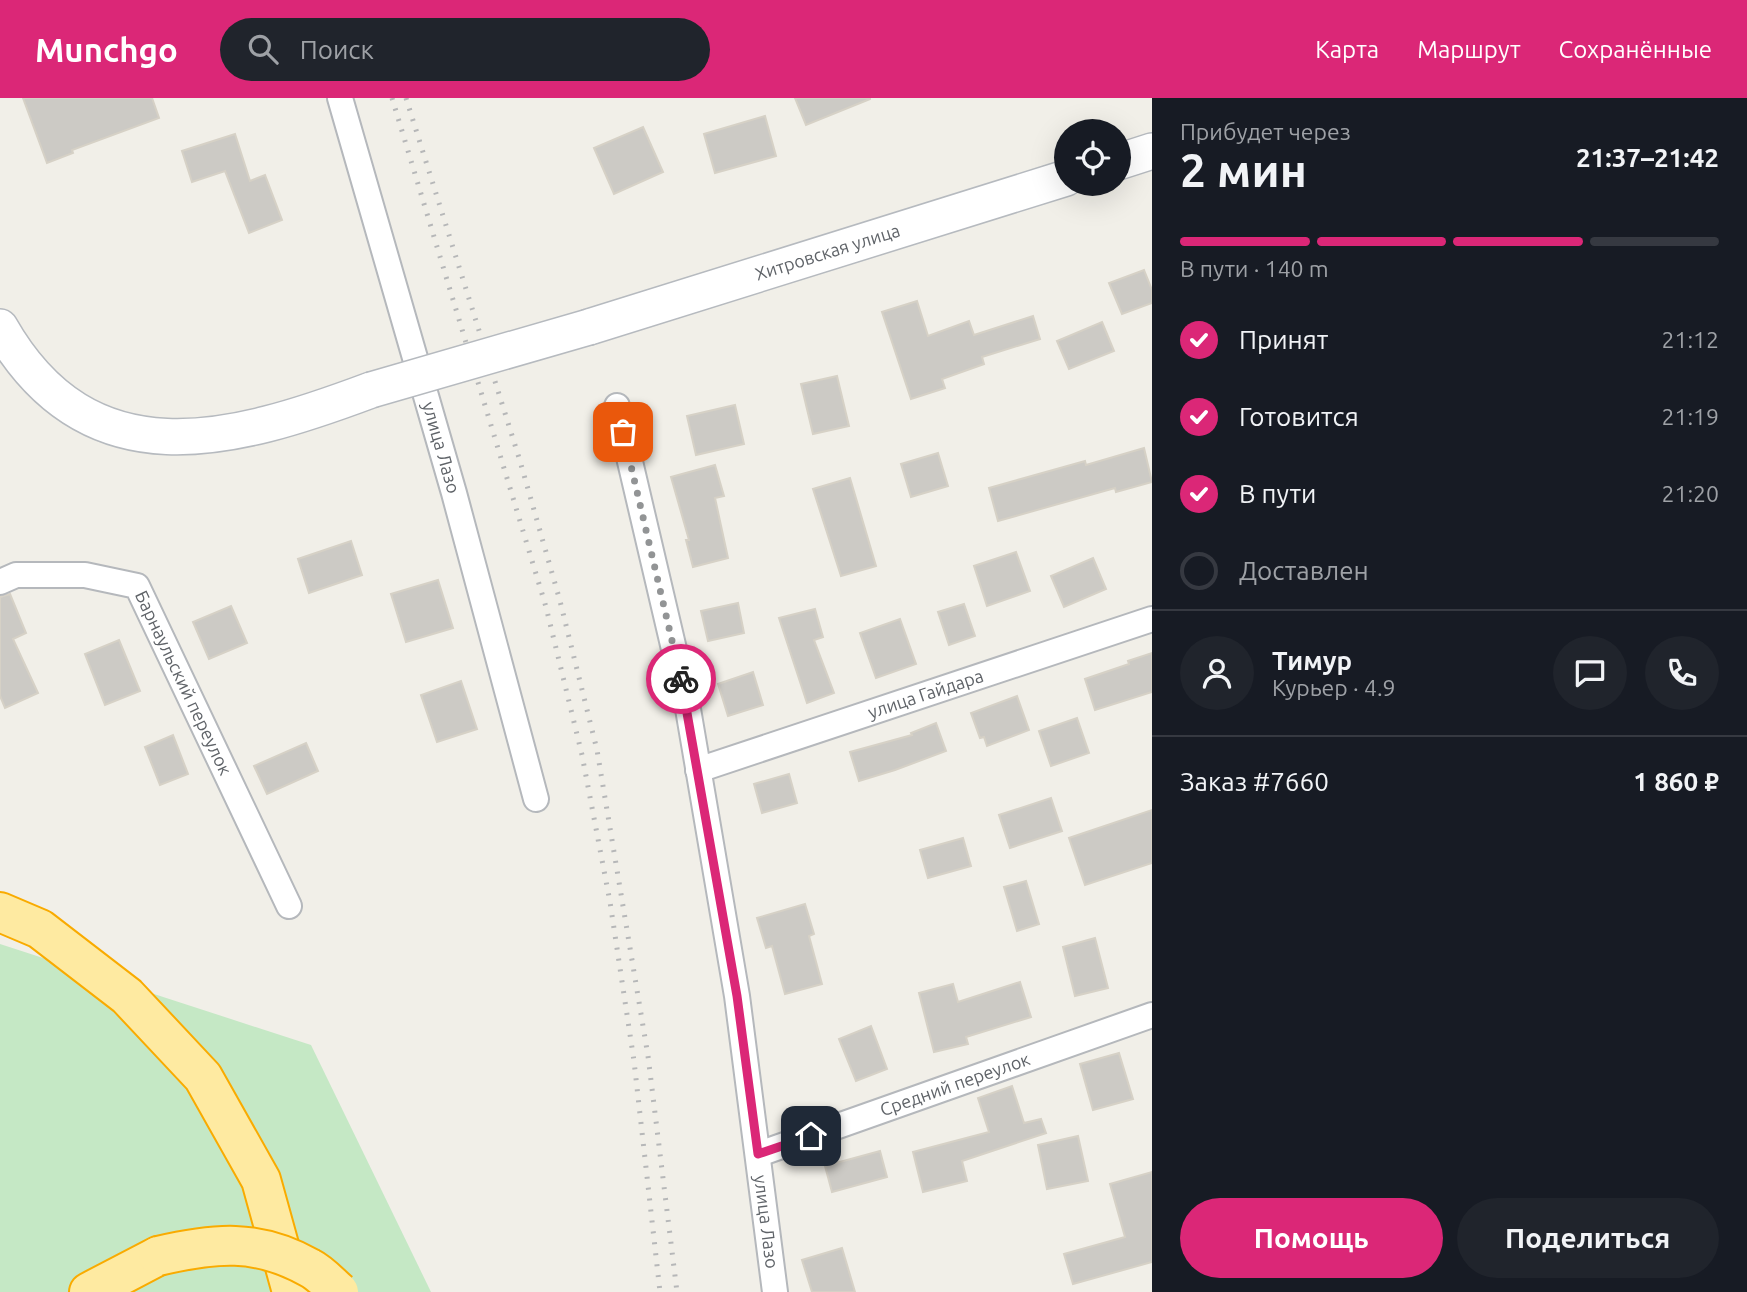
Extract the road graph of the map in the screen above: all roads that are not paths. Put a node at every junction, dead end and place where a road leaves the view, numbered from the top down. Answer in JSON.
{"nodes":[{"id":1,"x":340,"y":98,"type":"edge"},
{"id":2,"x":1152,"y":151,"type":"edge"},
{"id":3,"x":1131,"y":158,"type":"edge"},
{"id":4,"x":1054,"y":182,"type":"edge"},
{"id":5,"x":0,"y":327,"type":"edge"},
{"id":6,"x":617,"y":407,"type":"dead end"},
{"id":7,"x":0,"y":582,"type":"edge"},
{"id":8,"x":1152,"y":619,"type":"edge"},
{"id":9,"x":698,"y":770,"type":"junction"},
{"id":10,"x":536,"y":799,"type":"dead end"},
{"id":11,"x":289,"y":906,"type":"dead end"},
{"id":12,"x":0,"y":912,"type":"edge"},
{"id":13,"x":1152,"y":1015,"type":"edge"},
{"id":14,"x":758,"y":1154,"type":"junction"},
{"id":15,"x":89,"y":1292,"type":"edge"},
{"id":16,"x":292,"y":1292,"type":"edge"},
{"id":17,"x":339,"y":1292,"type":"edge"},
{"id":18,"x":775,"y":1292,"type":"edge"}],
"edges":[{"from":1,"to":10,"type":"street","name":"улица Лазо"},
{"from":2,"to":3,"type":"main road"},
{"from":4,"to":5,"type":"main road","name":"Хитровская улица","bridge":true},
{"from":6,"to":9,"type":"street","name":"улица Лазо"},
{"from":7,"to":11,"type":"street","name":"Барнаульский переулок"},
{"from":8,"to":9,"type":"street","name":"улица Гайдара"},
{"from":9,"to":14,"type":"street","name":"улица Лазо"},
{"from":12,"to":16,"type":"highway"},
{"from":13,"to":14,"type":"street","name":"Средний переулок"},
{"from":14,"to":18,"type":"street","name":"улица Лазо"},
{"from":15,"to":17,"type":"highway","bridge":true}]}
